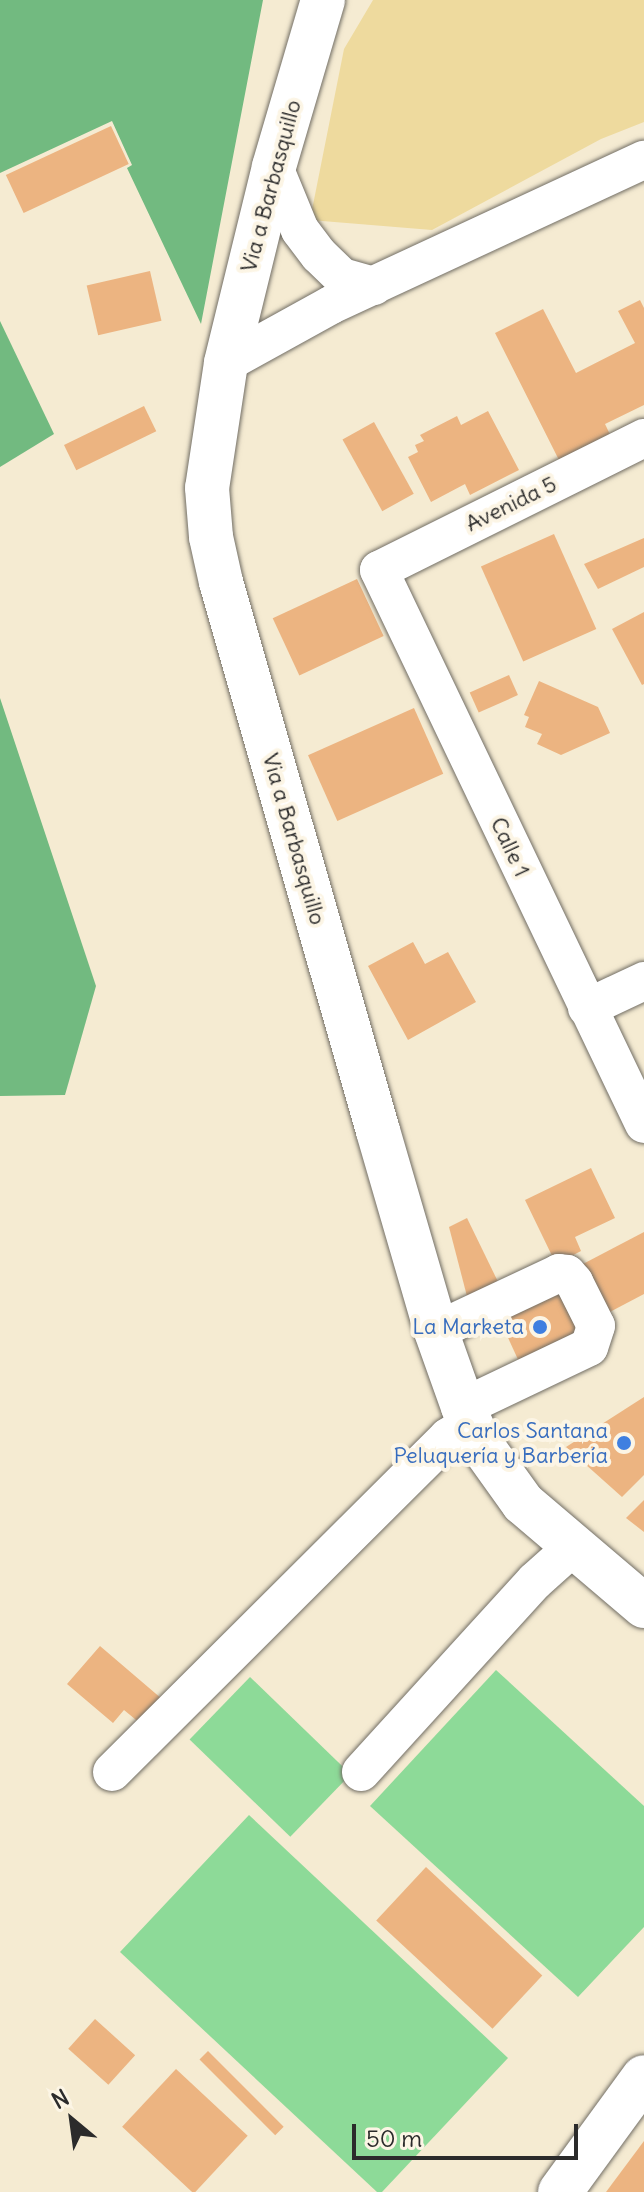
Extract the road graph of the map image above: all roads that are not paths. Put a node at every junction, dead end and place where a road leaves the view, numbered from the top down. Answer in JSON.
{"nodes":[{"id":1,"x":323,"y":0,"type":"edge"},
{"id":2,"x":644,"y":160,"type":"edge"},
{"id":3,"x":274,"y":167,"type":"junction"},
{"id":4,"x":374,"y":286,"type":"junction"},
{"id":5,"x":226,"y":363,"type":"junction"},
{"id":6,"x":644,"y":438,"type":"edge"},
{"id":7,"x":379,"y":570,"type":"joint"},
{"id":8,"x":644,"y":981,"type":"edge"},
{"id":9,"x":587,"y":1008,"type":"junction"},
{"id":10,"x":644,"y":1124,"type":"edge"},
{"id":11,"x":436,"y":1331,"type":"junction"},
{"id":12,"x":466,"y":1415,"type":"junction"},
{"id":13,"x":574,"y":1546,"type":"junction"},
{"id":14,"x":644,"y":1606,"type":"edge"},
{"id":15,"x":112,"y":1772,"type":"dead end"},
{"id":16,"x":361,"y":1772,"type":"dead end"},
{"id":17,"x":644,"y":2077,"type":"edge"},
{"id":18,"x":560,"y":2192,"type":"edge"}],
"edges":[{"from":1,"to":3,"type":"main road","name":"Via a Barbasquillo"},
{"from":2,"to":4,"type":"street"},
{"from":3,"to":4,"type":"street"},
{"from":3,"to":5,"type":"main road","name":"Via a Barbasquillo"},
{"from":4,"to":5,"type":"street"},
{"from":5,"to":11,"type":"main road","name":"Via a Barbasquillo"},
{"from":6,"to":7,"type":"street","name":"Avenida 5"},
{"from":7,"to":9,"type":"street","name":"Calle 1"},
{"from":8,"to":9,"type":"street"},
{"from":9,"to":10,"type":"street","name":"Calle 1"},
{"from":11,"to":12,"type":"main road","name":"Via a Barbasquillo"},
{"from":11,"to":12,"type":"street"},
{"from":12,"to":13,"type":"main road","name":"Via a Barbasquillo"},
{"from":12,"to":15,"type":"street"},
{"from":13,"to":14,"type":"main road","name":"Via a Barbasquillo"},
{"from":13,"to":16,"type":"street"},
{"from":17,"to":18,"type":"main road"}]}
